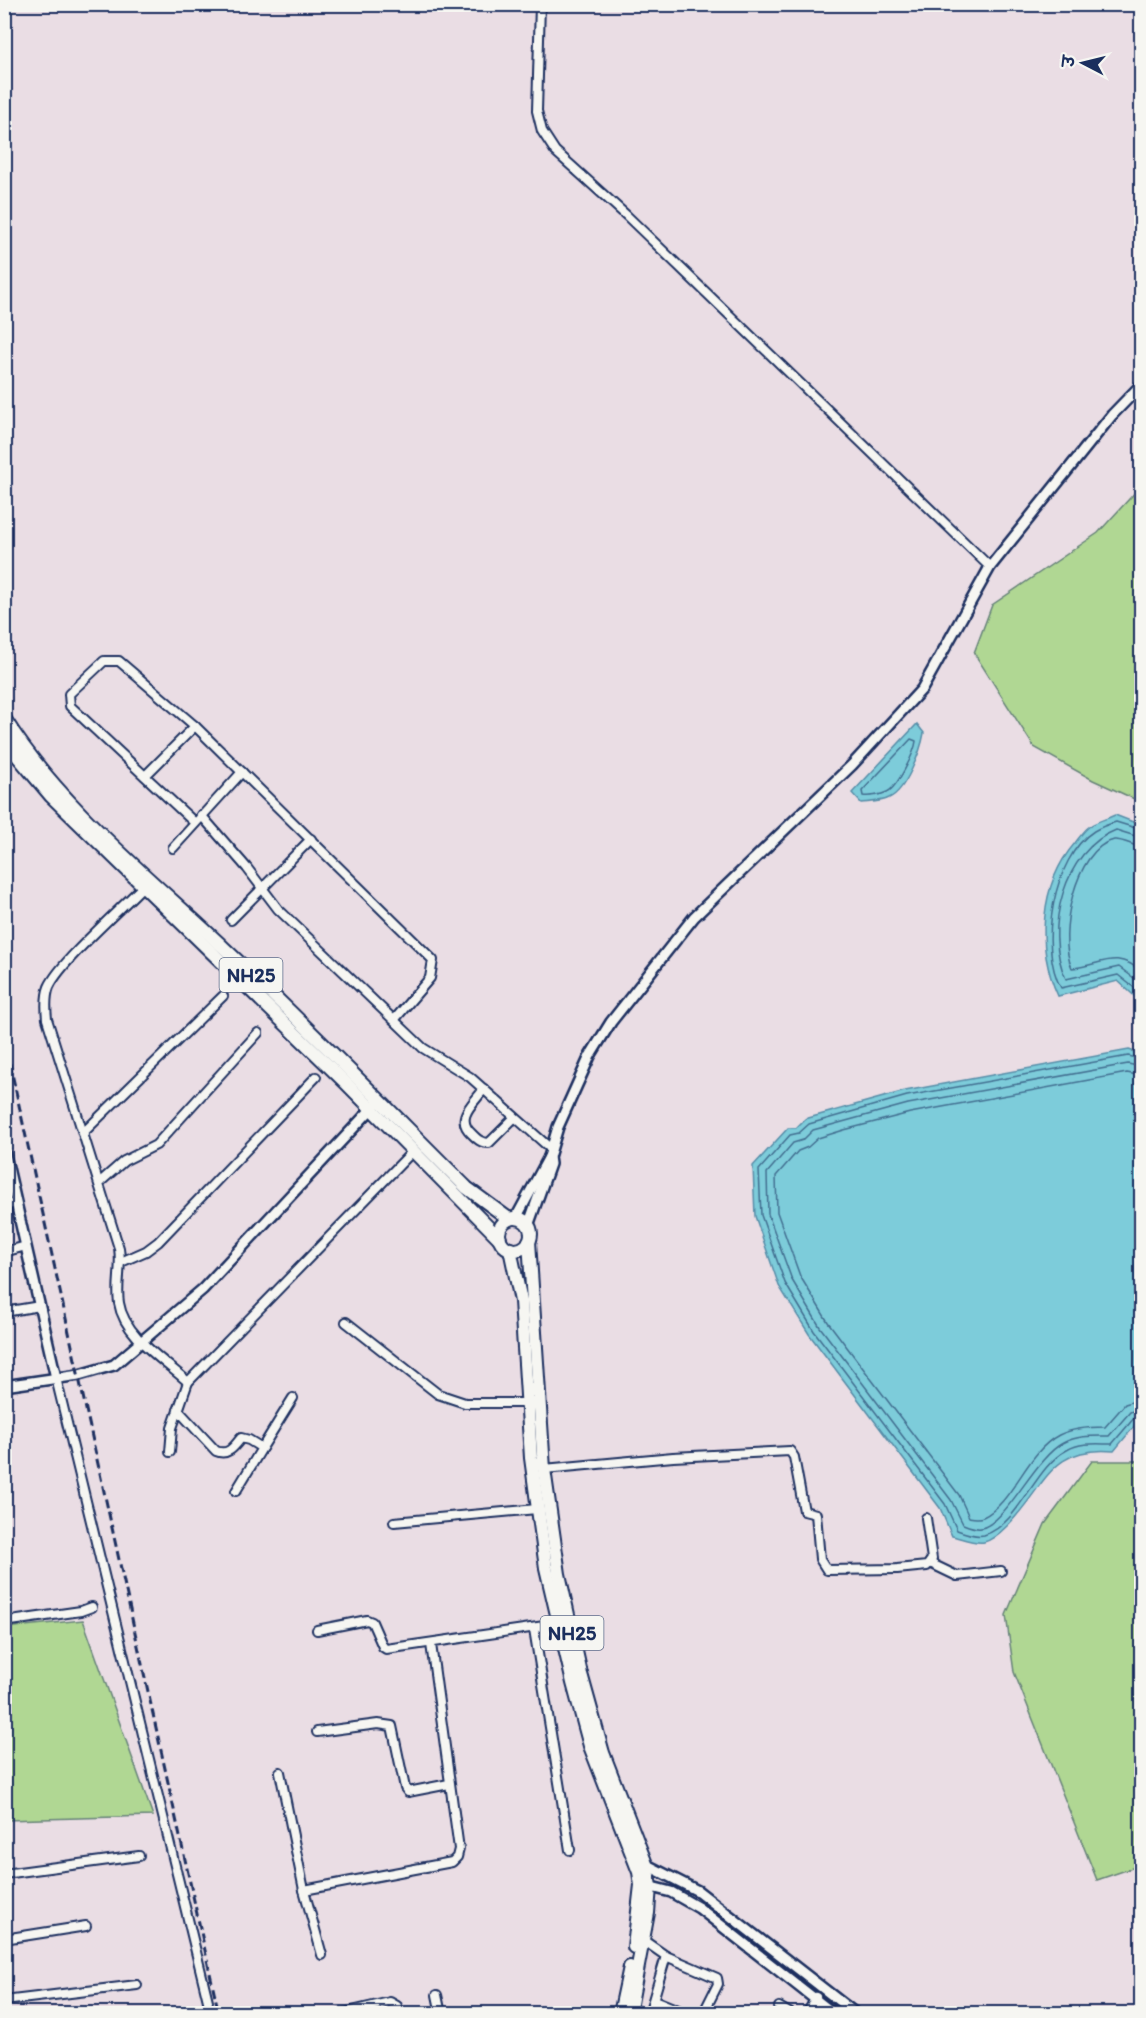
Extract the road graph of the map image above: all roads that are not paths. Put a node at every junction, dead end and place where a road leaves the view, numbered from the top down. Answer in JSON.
{"nodes":[{"id":1,"x":540,"y":4,"type":"edge"},
{"id":2,"x":1142,"y":384,"type":"edge"},
{"id":3,"x":990,"y":567,"type":"junction"},
{"id":4,"x":4,"y":718,"type":"edge"},
{"id":5,"x":195,"y":726,"type":"junction"},
{"id":6,"x":8,"y":737,"type":"edge"},
{"id":7,"x":242,"y":772,"type":"junction"},
{"id":8,"x":145,"y":776,"type":"junction"},
{"id":9,"x":201,"y":816,"type":"junction"},
{"id":10,"x":195,"y":823,"type":"junction"},
{"id":11,"x":311,"y":839,"type":"junction"},
{"id":12,"x":173,"y":848,"type":"dead end"},
{"id":13,"x":144,"y":886,"type":"junction"},
{"id":14,"x":262,"y":889,"type":"junction"},
{"id":15,"x":231,"y":920,"type":"dead end"},
{"id":16,"x":223,"y":996,"type":"dead end"},
{"id":17,"x":395,"y":1019,"type":"junction"},
{"id":18,"x":258,"y":1033,"type":"dead end"},
{"id":19,"x":316,"y":1077,"type":"dead end"},
{"id":20,"x":484,"y":1089,"type":"junction"},
{"id":21,"x":375,"y":1105,"type":"junction"},
{"id":22,"x":514,"y":1118,"type":"junction"},
{"id":23,"x":84,"y":1132,"type":"junction"},
{"id":24,"x":4,"y":1150,"type":"edge"},
{"id":25,"x":413,"y":1151,"type":"junction"},
{"id":26,"x":550,"y":1153,"type":"junction"},
{"id":27,"x":8,"y":1178,"type":"edge"},
{"id":28,"x":99,"y":1183,"type":"junction"},
{"id":29,"x":16,"y":1203,"type":"junction"},
{"id":30,"x":4,"y":1206,"type":"edge"},
{"id":31,"x":513,"y":1219,"type":"junction"},
{"id":32,"x":528,"y":1226,"type":"junction"},
{"id":33,"x":500,"y":1239,"type":"junction"},
{"id":34,"x":529,"y":1241,"type":"junction"},
{"id":35,"x":26,"y":1246,"type":"junction"},
{"id":36,"x":510,"y":1249,"type":"junction"},
{"id":37,"x":4,"y":1252,"type":"edge"},
{"id":38,"x":121,"y":1262,"type":"junction"},
{"id":39,"x":40,"y":1306,"type":"junction"},
{"id":40,"x":4,"y":1312,"type":"edge"},
{"id":41,"x":346,"y":1322,"type":"dead end"},
{"id":42,"x":142,"y":1341,"type":"junction"},
{"id":43,"x":56,"y":1378,"type":"junction"},
{"id":44,"x":188,"y":1382,"type":"junction"},
{"id":45,"x":4,"y":1386,"type":"edge"},
{"id":46,"x":293,"y":1398,"type":"dead end"},
{"id":47,"x":528,"y":1403,"type":"junction"},
{"id":48,"x":178,"y":1410,"type":"junction"},
{"id":49,"x":262,"y":1448,"type":"junction"},
{"id":50,"x":170,"y":1452,"type":"dead end"},
{"id":51,"x":544,"y":1469,"type":"junction"},
{"id":52,"x":236,"y":1491,"type":"dead end"},
{"id":53,"x":537,"y":1509,"type":"junction"},
{"id":54,"x":926,"y":1518,"type":"dead end"},
{"id":55,"x":394,"y":1522,"type":"dead end"},
{"id":56,"x":930,"y":1563,"type":"junction"},
{"id":57,"x":1001,"y":1571,"type":"dead end"},
{"id":58,"x":92,"y":1607,"type":"dead end"},
{"id":59,"x":4,"y":1622,"type":"edge"},
{"id":60,"x":558,"y":1624,"type":"junction"},
{"id":61,"x":534,"y":1629,"type":"junction"},
{"id":62,"x":317,"y":1630,"type":"dead end"},
{"id":63,"x":431,"y":1644,"type":"junction"},
{"id":64,"x":317,"y":1732,"type":"dead end"},
{"id":65,"x":280,"y":1772,"type":"dead end"},
{"id":66,"x":449,"y":1784,"type":"junction"},
{"id":67,"x":570,"y":1850,"type":"dead end"},
{"id":68,"x":139,"y":1856,"type":"dead end"},
{"id":69,"x":641,"y":1862,"type":"junction"},
{"id":70,"x":4,"y":1874,"type":"edge"},
{"id":71,"x":646,"y":1885,"type":"junction"},
{"id":72,"x":304,"y":1890,"type":"junction"},
{"id":73,"x":86,"y":1926,"type":"dead end"},
{"id":74,"x":4,"y":1939,"type":"edge"},
{"id":75,"x":643,"y":1940,"type":"junction"},
{"id":76,"x":322,"y":1955,"type":"dead end"},
{"id":77,"x":666,"y":1956,"type":"junction"},
{"id":78,"x":137,"y":1985,"type":"dead end"},
{"id":79,"x":437,"y":1995,"type":"dead end"},
{"id":80,"x":816,"y":1997,"type":"junction"},
{"id":81,"x":654,"y":2000,"type":"junction"},
{"id":82,"x":4,"y":2001,"type":"edge"},
{"id":83,"x":208,"y":2001,"type":"dead end"},
{"id":84,"x":779,"y":2007,"type":"dead end"},
{"id":85,"x":339,"y":2013,"type":"edge"},
{"id":86,"x":398,"y":2013,"type":"edge"},
{"id":87,"x":441,"y":2013,"type":"edge"},
{"id":88,"x":620,"y":2013,"type":"edge"},
{"id":89,"x":629,"y":2013,"type":"edge"},
{"id":90,"x":650,"y":2013,"type":"edge"},
{"id":91,"x":688,"y":2013,"type":"edge"},
{"id":92,"x":703,"y":2013,"type":"edge"},
{"id":93,"x":791,"y":2013,"type":"edge"},
{"id":94,"x":807,"y":2013,"type":"edge"},
{"id":95,"x":834,"y":2013,"type":"edge"},
{"id":96,"x":856,"y":2013,"type":"edge"}],
"edges":[{"from":1,"to":3,"type":"street"},
{"from":2,"to":3,"type":"street"},
{"from":3,"to":26,"type":"street"},
{"from":4,"to":6,"type":"main road","number":"NH25"},
{"from":5,"to":7,"type":"street"},
{"from":5,"to":8,"type":"street"},
{"from":5,"to":8,"type":"street"},
{"from":6,"to":13,"type":"main road","number":"NH25"},
{"from":6,"to":21,"type":"main road","number":"NH25"},
{"from":7,"to":9,"type":"street"},
{"from":7,"to":11,"type":"street"},
{"from":8,"to":10,"type":"street"},
{"from":9,"to":10,"type":"street"},
{"from":9,"to":14,"type":"street"},
{"from":10,"to":12,"type":"street"},
{"from":11,"to":14,"type":"street"},
{"from":11,"to":17,"type":"street"},
{"from":13,"to":21,"type":"main road","number":"NH25"},
{"from":13,"to":23,"type":"street"},
{"from":14,"to":15,"type":"street"},
{"from":14,"to":17,"type":"street"},
{"from":16,"to":23,"type":"street"},
{"from":17,"to":20,"type":"street"},
{"from":18,"to":28,"type":"street"},
{"from":19,"to":38,"type":"street"},
{"from":20,"to":22,"type":"street"},
{"from":20,"to":22,"type":"street"},
{"from":21,"to":25,"type":"main road","number":"NH25"},
{"from":21,"to":31,"type":"main road","number":"NH25"},
{"from":21,"to":42,"type":"street"},
{"from":22,"to":26,"type":"street"},
{"from":23,"to":28,"type":"street"},
{"from":24,"to":27,"type":"street"},
{"from":25,"to":33,"type":"main road","number":"NH25"},
{"from":25,"to":44,"type":"street"},
{"from":26,"to":31,"type":"street"},
{"from":26,"to":32,"type":"street"},
{"from":27,"to":29,"type":"street"},
{"from":28,"to":38,"type":"street"},
{"from":29,"to":30,"type":"street"},
{"from":29,"to":35,"type":"street"},
{"from":31,"to":32,"type":"main road","number":"NH25"},
{"from":31,"to":33,"type":"main road"},
{"from":32,"to":34,"type":"main road","number":"NH25"},
{"from":33,"to":36,"type":"main road","number":"NH25"},
{"from":34,"to":36,"type":"main road"},
{"from":34,"to":51,"type":"main road","number":"NH25"},
{"from":35,"to":37,"type":"street"},
{"from":35,"to":39,"type":"street"},
{"from":36,"to":47,"type":"main road","number":"NH25"},
{"from":38,"to":42,"type":"street"},
{"from":39,"to":40,"type":"street"},
{"from":39,"to":43,"type":"street"},
{"from":41,"to":47,"type":"street"},
{"from":42,"to":43,"type":"street"},
{"from":42,"to":44,"type":"street"},
{"from":43,"to":45,"type":"street"},
{"from":43,"to":83,"type":"street"},
{"from":44,"to":48,"type":"street"},
{"from":46,"to":49,"type":"street"},
{"from":47,"to":53,"type":"main road","number":"NH25"},
{"from":48,"to":49,"type":"street"},
{"from":48,"to":50,"type":"street"},
{"from":49,"to":52,"type":"street"},
{"from":51,"to":56,"type":"street"},
{"from":51,"to":69,"type":"main road","number":"NH25"},
{"from":53,"to":55,"type":"street"},
{"from":53,"to":60,"type":"main road","number":"NH25"},
{"from":54,"to":56,"type":"street"},
{"from":56,"to":57,"type":"street"},
{"from":58,"to":59,"type":"street"},
{"from":60,"to":61,"type":"street"},
{"from":60,"to":69,"type":"main road","number":"NH25"},
{"from":61,"to":63,"type":"street"},
{"from":61,"to":67,"type":"street"},
{"from":62,"to":63,"type":"street"},
{"from":63,"to":66,"type":"street"},
{"from":64,"to":66,"type":"street"},
{"from":65,"to":72,"type":"street"},
{"from":66,"to":72,"type":"street"},
{"from":68,"to":70,"type":"street"},
{"from":69,"to":71,"type":"main road","number":"NH25"},
{"from":69,"to":96,"type":"street"},
{"from":71,"to":75,"type":"main road","number":"NH25"},
{"from":71,"to":80,"type":"street"},
{"from":71,"to":88,"type":"main road","number":"NH25"},
{"from":72,"to":76,"type":"street"},
{"from":73,"to":74,"type":"street"},
{"from":75,"to":77,"type":"street"},
{"from":75,"to":89,"type":"main road","number":"NH25"},
{"from":77,"to":81,"type":"street"},
{"from":77,"to":92,"type":"street"},
{"from":78,"to":82,"type":"street"},
{"from":79,"to":87,"type":"street"},
{"from":80,"to":94,"type":"street"},
{"from":80,"to":95,"type":"street"},
{"from":81,"to":90,"type":"street"},
{"from":81,"to":91,"type":"street"},
{"from":84,"to":93,"type":"street"},
{"from":85,"to":86,"type":"street"}]}
